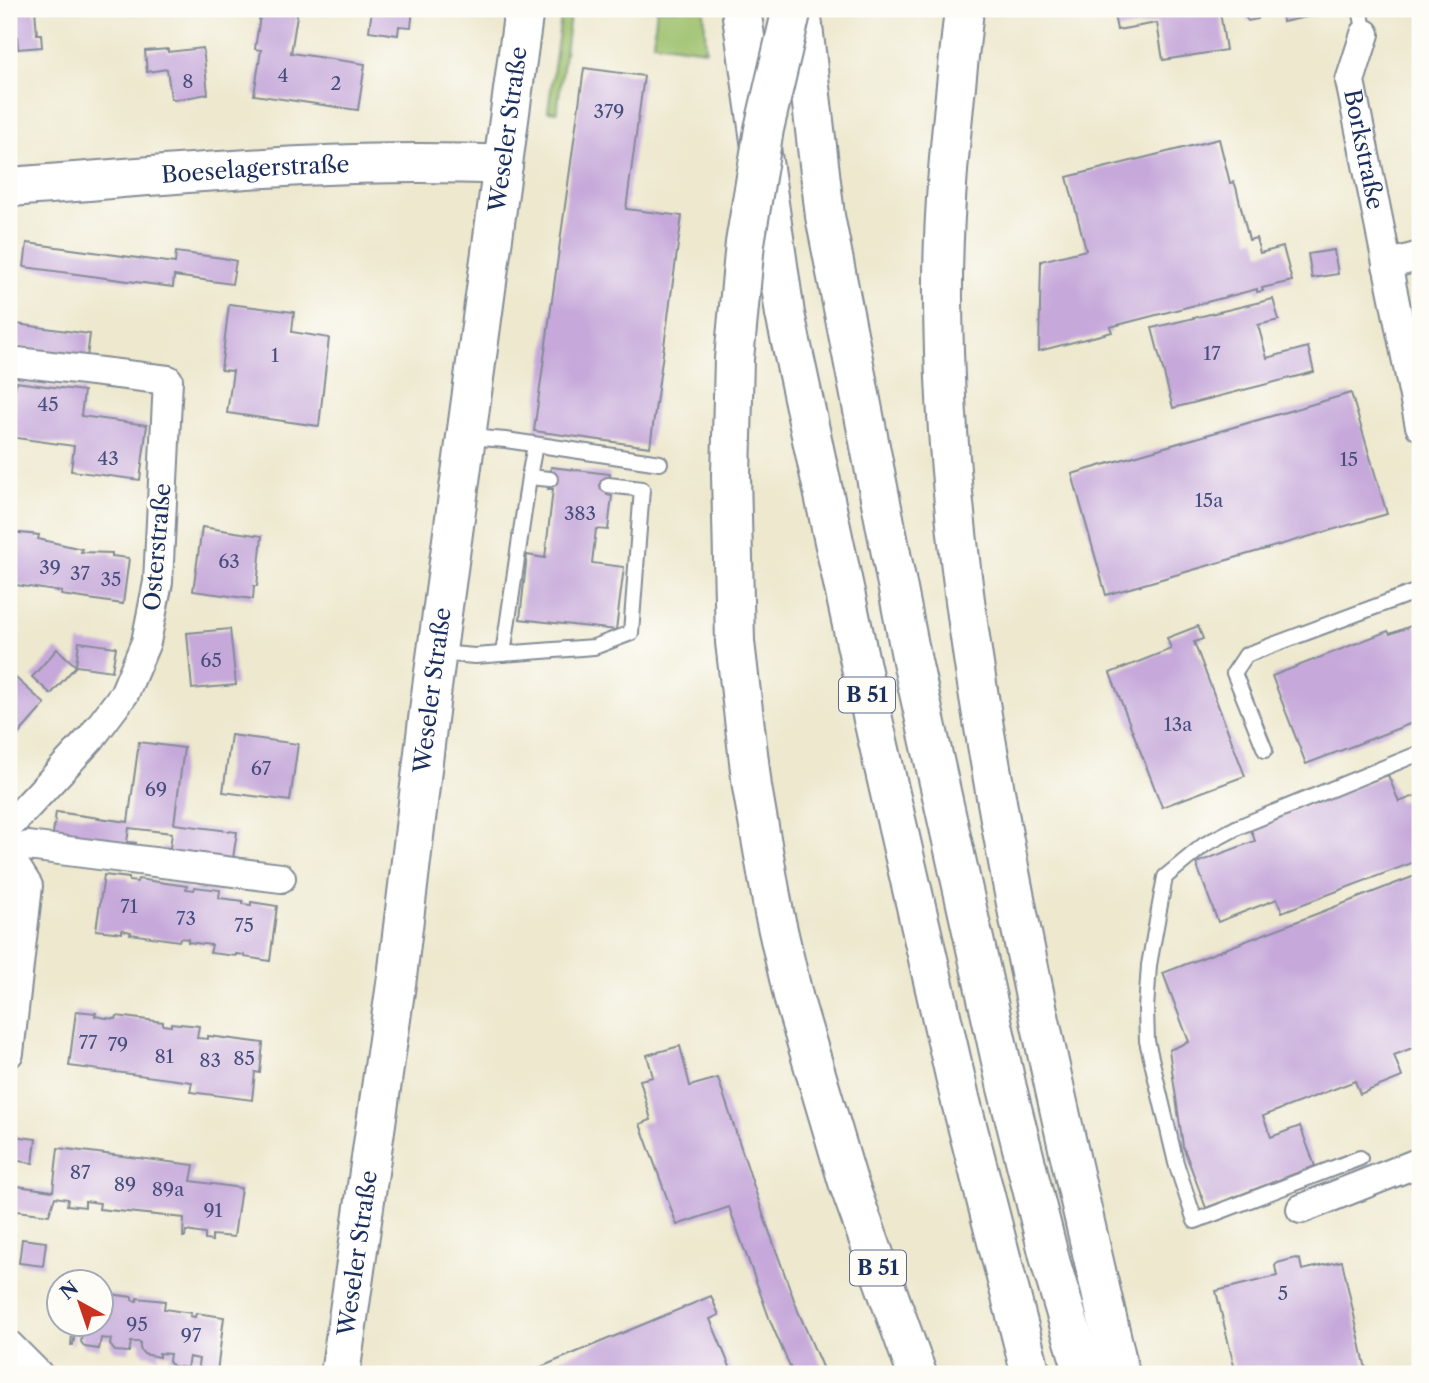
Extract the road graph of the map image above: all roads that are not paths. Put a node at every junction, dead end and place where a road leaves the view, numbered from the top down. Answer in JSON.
{"nodes":[{"id":1,"x":524,"y":9,"type":"edge"},
{"id":2,"x":741,"y":9,"type":"edge"},
{"id":3,"x":792,"y":9,"type":"edge"},
{"id":4,"x":802,"y":9,"type":"edge"},
{"id":5,"x":964,"y":9,"type":"edge"},
{"id":6,"x":1363,"y":21,"type":"edge"},
{"id":7,"x":503,"y":165,"type":"junction"},
{"id":8,"x":9,"y":187,"type":"edge"},
{"id":9,"x":1420,"y":256,"type":"edge"},
{"id":10,"x":1387,"y":265,"type":"junction"},
{"id":11,"x":9,"y":361,"type":"edge"},
{"id":12,"x":1420,"y":426,"type":"edge"},
{"id":13,"x":467,"y":437,"type":"junction"},
{"id":14,"x":535,"y":445,"type":"junction"},
{"id":15,"x":660,"y":463,"type":"dead end"},
{"id":16,"x":529,"y":477,"type":"junction"},
{"id":17,"x":550,"y":479,"type":"dead end"},
{"id":18,"x":608,"y":485,"type":"dead end"},
{"id":19,"x":1420,"y":590,"type":"edge"},
{"id":20,"x":436,"y":653,"type":"junction"},
{"id":21,"x":503,"y":654,"type":"junction"},
{"id":22,"x":1265,"y":750,"type":"dead end"},
{"id":23,"x":1420,"y":753,"type":"edge"},
{"id":24,"x":9,"y":826,"type":"edge"},
{"id":25,"x":9,"y":854,"type":"edge"},
{"id":26,"x":281,"y":878,"type":"dead end"},
{"id":27,"x":9,"y":1053,"type":"edge"},
{"id":28,"x":1360,"y":1158,"type":"dead end"},
{"id":29,"x":1420,"y":1162,"type":"edge"},
{"id":30,"x":1301,"y":1209,"type":"dead end"},
{"id":31,"x":9,"y":1345,"type":"edge"},
{"id":32,"x":38,"y":1374,"type":"edge"},
{"id":33,"x":340,"y":1374,"type":"edge"},
{"id":34,"x":917,"y":1374,"type":"edge"},
{"id":35,"x":1031,"y":1374,"type":"edge"},
{"id":36,"x":1084,"y":1374,"type":"edge"},
{"id":37,"x":1120,"y":1374,"type":"edge"}],
"edges":[{"from":1,"to":7,"type":"main road","name":"Weseler Straße"},
{"from":2,"to":35,"type":"main road","number":"B 51"},
{"from":3,"to":34,"type":"main road","number":"B 51","bridge":true},
{"from":4,"to":36,"type":"main road","number":"B 51"},
{"from":5,"to":37,"type":"main road"},
{"from":6,"to":10,"type":"street","name":"Borkstraße"},
{"from":7,"to":8,"type":"main road","name":"Boeselagerstraße"},
{"from":7,"to":13,"type":"main road","name":"Weseler Straße"},
{"from":9,"to":10,"type":"street"},
{"from":10,"to":12,"type":"street","name":"Borkstraße"},
{"from":11,"to":24,"type":"street","name":"Osterstraße"},
{"from":13,"to":14,"type":"lane"},
{"from":13,"to":20,"type":"main road","name":"Weseler Straße"},
{"from":14,"to":15,"type":"lane"},
{"from":14,"to":16,"type":"lane"},
{"from":16,"to":17,"type":"lane"},
{"from":16,"to":21,"type":"lane"},
{"from":18,"to":21,"type":"lane"},
{"from":19,"to":22,"type":"lane"},
{"from":20,"to":21,"type":"lane"},
{"from":20,"to":33,"type":"main road","name":"Weseler Straße"},
{"from":23,"to":28,"type":"lane"},
{"from":25,"to":26,"type":"street"},
{"from":25,"to":27,"type":"street"},
{"from":29,"to":30,"type":"street"},
{"from":31,"to":32,"type":"street"}]}
